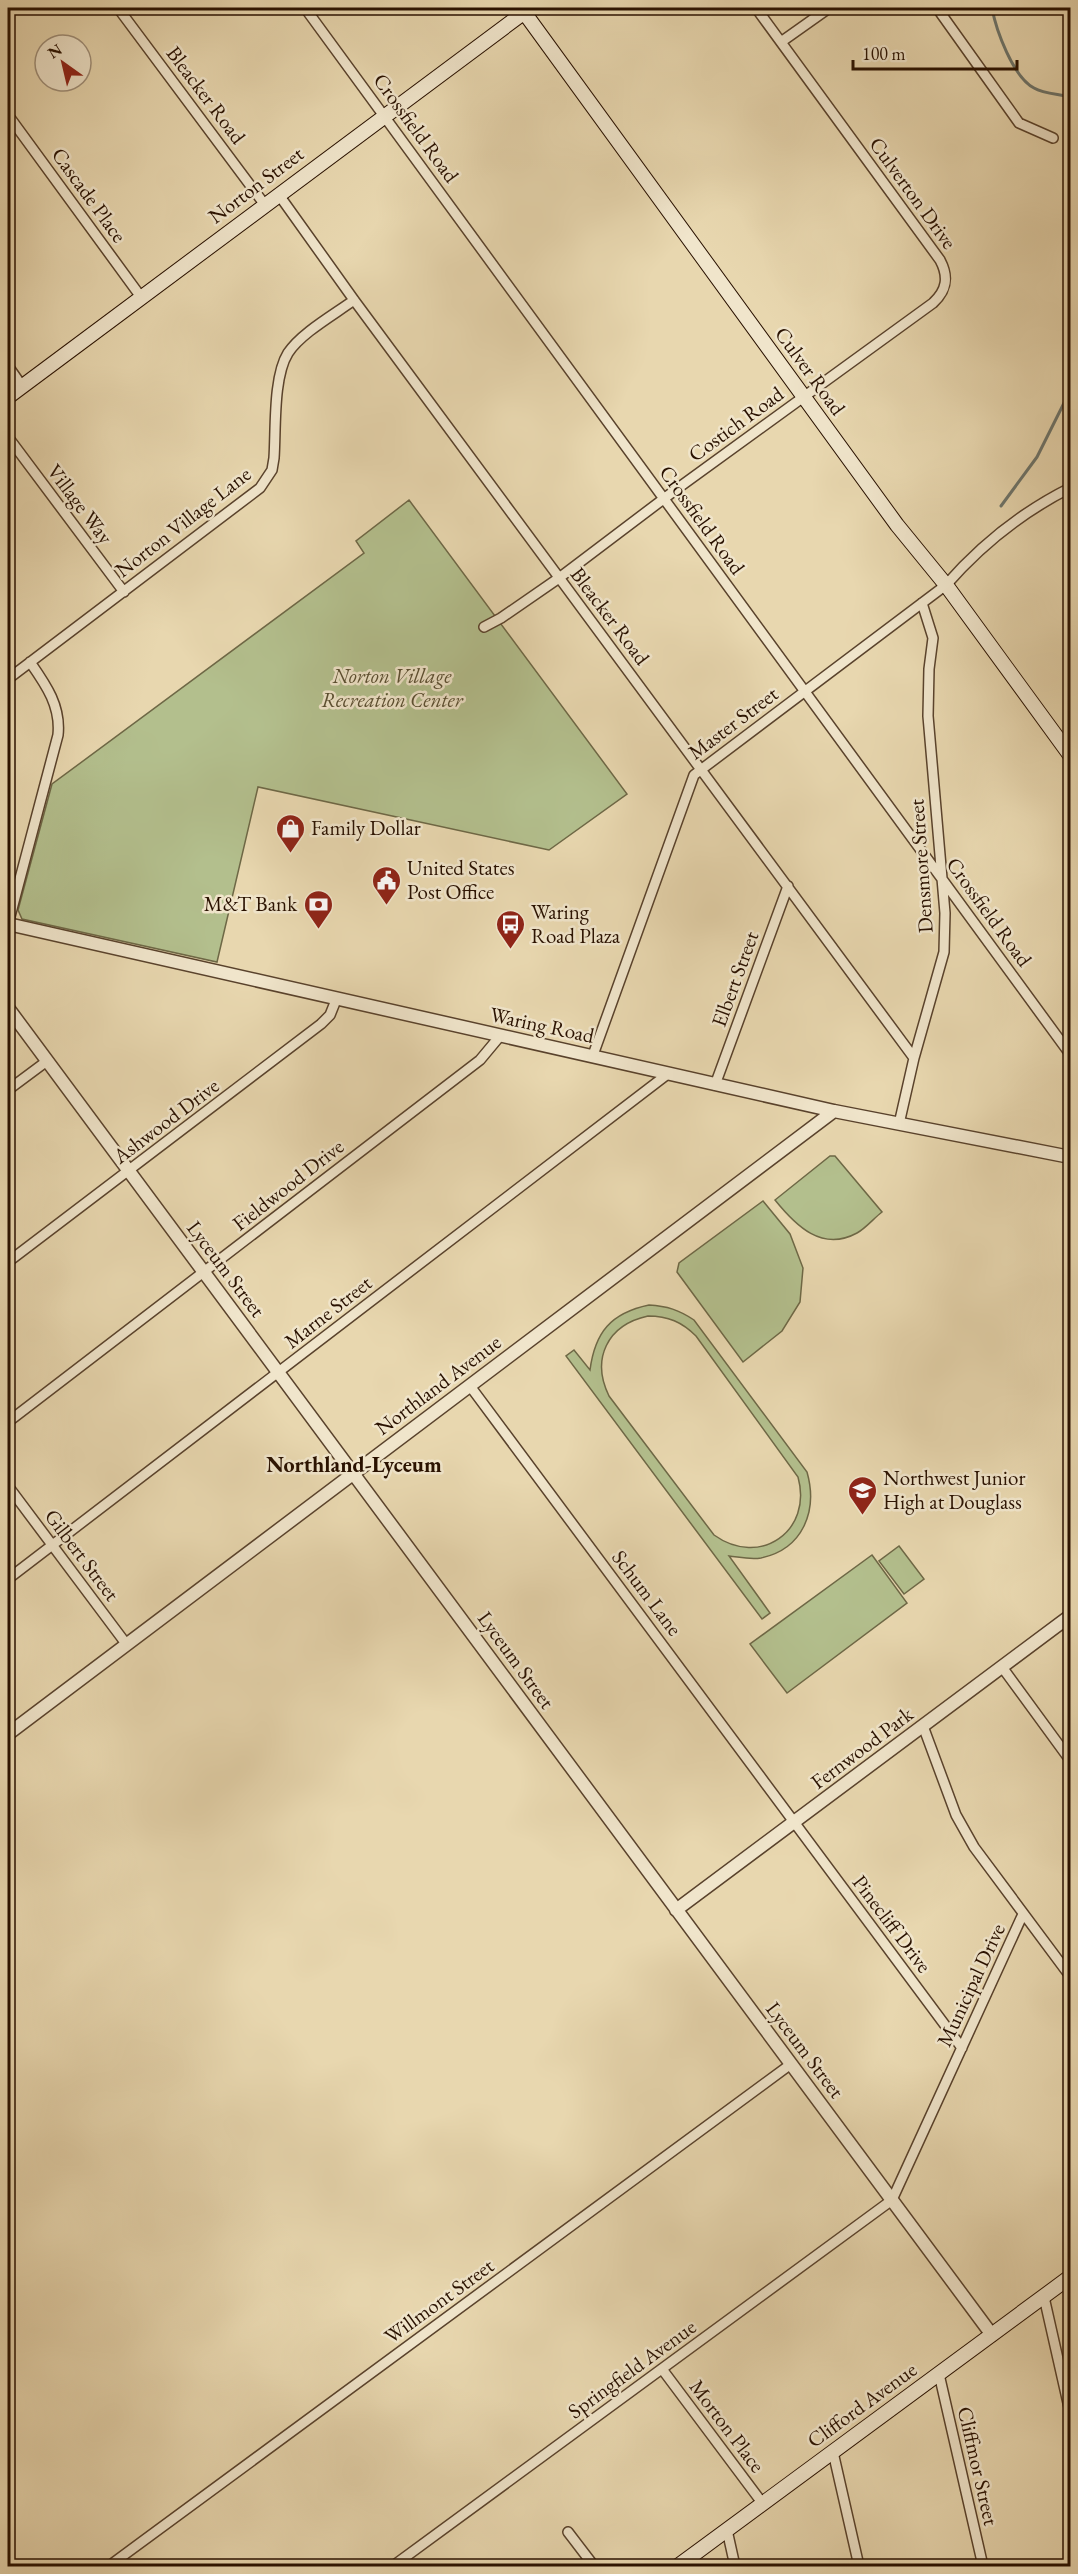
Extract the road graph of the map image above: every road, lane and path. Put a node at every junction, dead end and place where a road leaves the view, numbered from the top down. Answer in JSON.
{"nodes":[{"id":1,"x":118,"y":8,"type":"edge"},
{"id":2,"x":305,"y":8,"type":"edge"},
{"id":3,"x":756,"y":8,"type":"edge"},
{"id":4,"x":830,"y":8,"type":"edge"},
{"id":5,"x":937,"y":8,"type":"edge"},
{"id":6,"x":525,"y":9,"type":"edge"},
{"id":7,"x":781,"y":42,"type":"junction"},
{"id":8,"x":8,"y":115,"type":"edge"},
{"id":9,"x":385,"y":116,"type":"junction"},
{"id":10,"x":1053,"y":138,"type":"dead end"},
{"id":11,"x":279,"y":195,"type":"junction"},
{"id":12,"x":265,"y":205,"type":"junction"},
{"id":13,"x":141,"y":297,"type":"junction"},
{"id":14,"x":354,"y":300,"type":"junction"},
{"id":15,"x":8,"y":366,"type":"edge"},
{"id":16,"x":22,"y":386,"type":"junction"},
{"id":17,"x":8,"y":397,"type":"edge"},
{"id":18,"x":804,"y":397,"type":"junction"},
{"id":19,"x":8,"y":437,"type":"edge"},
{"id":20,"x":1071,"y":488,"type":"edge"},
{"id":21,"x":664,"y":499,"type":"junction"},
{"id":22,"x":559,"y":578,"type":"junction"},
{"id":23,"x":946,"y":585,"type":"junction"},
{"id":24,"x":124,"y":592,"type":"junction"},
{"id":25,"x":922,"y":603,"type":"junction"},
{"id":26,"x":484,"y":627,"type":"dead end"},
{"id":27,"x":30,"y":662,"type":"junction"},
{"id":28,"x":8,"y":679,"type":"edge"},
{"id":29,"x":806,"y":691,"type":"junction"},
{"id":30,"x":1071,"y":755,"type":"edge"},
{"id":31,"x":701,"y":770,"type":"junction"},
{"id":32,"x":942,"y":878,"type":"junction"},
{"id":33,"x":788,"y":886,"type":"junction"},
{"id":34,"x":8,"y":924,"type":"edge"},
{"id":35,"x":336,"y":1000,"type":"junction"},
{"id":36,"x":8,"y":1008,"type":"edge"},
{"id":37,"x":500,"y":1036,"type":"junction"},
{"id":38,"x":1071,"y":1054,"type":"edge"},
{"id":39,"x":593,"y":1055,"type":"junction"},
{"id":40,"x":914,"y":1058,"type":"junction"},
{"id":41,"x":47,"y":1061,"type":"junction"},
{"id":42,"x":669,"y":1072,"type":"junction"},
{"id":43,"x":715,"y":1084,"type":"junction"},
{"id":44,"x":8,"y":1090,"type":"edge"},
{"id":45,"x":834,"y":1111,"type":"junction"},
{"id":46,"x":899,"y":1124,"type":"junction"},
{"id":47,"x":1071,"y":1157,"type":"edge"},
{"id":48,"x":129,"y":1171,"type":"junction"},
{"id":49,"x":8,"y":1262,"type":"edge"},
{"id":50,"x":205,"y":1272,"type":"junction"},
{"id":51,"x":279,"y":1373,"type":"junction"},
{"id":52,"x":470,"y":1386,"type":"junction"},
{"id":53,"x":8,"y":1422,"type":"edge"},
{"id":54,"x":354,"y":1473,"type":"junction"},
{"id":55,"x":8,"y":1486,"type":"edge"},
{"id":56,"x":52,"y":1546,"type":"junction"},
{"id":57,"x":8,"y":1579,"type":"edge"},
{"id":58,"x":1071,"y":1616,"type":"edge"},
{"id":59,"x":127,"y":1645,"type":"junction"},
{"id":60,"x":1002,"y":1667,"type":"junction"},
{"id":61,"x":923,"y":1726,"type":"junction"},
{"id":62,"x":8,"y":1734,"type":"edge"},
{"id":63,"x":1071,"y":1760,"type":"edge"},
{"id":64,"x":794,"y":1822,"type":"junction"},
{"id":65,"x":676,"y":1910,"type":"junction"},
{"id":66,"x":1023,"y":1914,"type":"junction"},
{"id":67,"x":1071,"y":1976,"type":"edge"},
{"id":68,"x":962,"y":2048,"type":"junction"},
{"id":69,"x":791,"y":2064,"type":"junction"},
{"id":70,"x":892,"y":2200,"type":"junction"},
{"id":71,"x":1071,"y":2277,"type":"edge"},
{"id":72,"x":1044,"y":2296,"type":"junction"},
{"id":73,"x":992,"y":2335,"type":"junction"},
{"id":74,"x":662,"y":2369,"type":"junction"},
{"id":75,"x":939,"y":2374,"type":"junction"},
{"id":76,"x":1071,"y":2412,"type":"edge"},
{"id":77,"x":833,"y":2452,"type":"junction"},
{"id":78,"x":763,"y":2504,"type":"junction"},
{"id":79,"x":727,"y":2530,"type":"junction"},
{"id":80,"x":568,"y":2532,"type":"dead end"},
{"id":81,"x":109,"y":2566,"type":"edge"},
{"id":82,"x":393,"y":2566,"type":"edge"},
{"id":83,"x":594,"y":2566,"type":"edge"},
{"id":84,"x":678,"y":2566,"type":"edge"},
{"id":85,"x":735,"y":2566,"type":"edge"},
{"id":86,"x":859,"y":2566,"type":"edge"},
{"id":87,"x":983,"y":2566,"type":"edge"}],
"edges":[{"from":1,"to":12,"type":"street","name":"Bleacker Road"},
{"from":2,"to":9,"type":"street","name":"Crossfield Road"},
{"from":3,"to":7,"type":"street","name":"Culverton Drive"},
{"from":4,"to":7,"type":"street"},
{"from":5,"to":10,"type":"street"},
{"from":6,"to":9,"type":"main road","name":"Norton Street"},
{"from":6,"to":18,"type":"main road","name":"Culver Road"},
{"from":7,"to":18,"type":"street","name":"Culverton Drive"},
{"from":8,"to":13,"type":"street","name":"Cascade Place"},
{"from":9,"to":11,"type":"main road","name":"Norton Street"},
{"from":9,"to":21,"type":"street","name":"Crossfield Road"},
{"from":11,"to":12,"type":"main road","name":"Norton Street"},
{"from":11,"to":14,"type":"street","name":"Bleacker Road"},
{"from":12,"to":13,"type":"main road","name":"Norton Street"},
{"from":13,"to":16,"type":"main road","name":"Norton Street"},
{"from":14,"to":22,"type":"street","name":"Bleacker Road"},
{"from":14,"to":24,"type":"street","name":"Norton Village Lane"},
{"from":15,"to":16,"type":"street"},
{"from":16,"to":17,"type":"main road","name":"Norton Street"},
{"from":18,"to":21,"type":"street","name":"Costich Road"},
{"from":18,"to":23,"type":"main road","name":"Culver Road"},
{"from":19,"to":24,"type":"street","name":"Village Way"},
{"from":20,"to":23,"type":"street","name":"Master Street"},
{"from":21,"to":22,"type":"street","name":"Costich Road"},
{"from":21,"to":29,"type":"street","name":"Crossfield Road"},
{"from":22,"to":26,"type":"street","name":"Costich Road"},
{"from":22,"to":31,"type":"street","name":"Bleacker Road"},
{"from":23,"to":25,"type":"street","name":"Master Street"},
{"from":23,"to":30,"type":"main road","name":"Culver Road"},
{"from":24,"to":27,"type":"street","name":"Norton Village Lane"},
{"from":25,"to":29,"type":"street","name":"Master Street"},
{"from":25,"to":32,"type":"street","name":"Densmore Street"},
{"from":27,"to":28,"type":"street","name":"Norton Village Lane"},
{"from":27,"to":34,"type":"street"},
{"from":29,"to":31,"type":"street","name":"Master Street"},
{"from":29,"to":32,"type":"street","name":"Crossfield Road"},
{"from":31,"to":33,"type":"street","name":"Bleacker Road"},
{"from":31,"to":39,"type":"street","name":"Master Street"},
{"from":32,"to":38,"type":"street","name":"Crossfield Road"},
{"from":32,"to":40,"type":"street","name":"Densmore Street"},
{"from":33,"to":40,"type":"street","name":"Bleacker Road"},
{"from":33,"to":43,"type":"street","name":"Elbert Street"},
{"from":34,"to":35,"type":"street","name":"Waring Road"},
{"from":35,"to":37,"type":"street","name":"Waring Road"},
{"from":35,"to":48,"type":"street","name":"Ashwood Drive"},
{"from":36,"to":41,"type":"street","name":"Lyceum Street"},
{"from":37,"to":39,"type":"street","name":"Waring Road"},
{"from":37,"to":50,"type":"street","name":"Fieldwood Drive"},
{"from":39,"to":42,"type":"street","name":"Waring Road"},
{"from":40,"to":46,"type":"street","name":"Densmore Street"},
{"from":41,"to":44,"type":"street"},
{"from":41,"to":48,"type":"street","name":"Lyceum Street"},
{"from":42,"to":43,"type":"street","name":"Waring Road"},
{"from":42,"to":51,"type":"street","name":"Marne Street"},
{"from":43,"to":45,"type":"street","name":"Waring Road"},
{"from":45,"to":46,"type":"street","name":"Waring Road"},
{"from":45,"to":52,"type":"street","name":"Northland Avenue"},
{"from":46,"to":47,"type":"street","name":"Waring Road"},
{"from":48,"to":49,"type":"street","name":"Ashwood Drive"},
{"from":48,"to":50,"type":"street","name":"Lyceum Street"},
{"from":50,"to":51,"type":"street","name":"Lyceum Street"},
{"from":50,"to":53,"type":"street","name":"Fieldwood Drive"},
{"from":51,"to":54,"type":"street","name":"Lyceum Street"},
{"from":51,"to":56,"type":"street","name":"Marne Street"},
{"from":52,"to":54,"type":"street","name":"Northland Avenue"},
{"from":52,"to":64,"type":"street","name":"Schum Lane"},
{"from":54,"to":59,"type":"street","name":"Northland Avenue"},
{"from":54,"to":65,"type":"street","name":"Lyceum Street"},
{"from":55,"to":56,"type":"street","name":"Gilbert Street"},
{"from":56,"to":57,"type":"street","name":"Marne Street"},
{"from":56,"to":59,"type":"street","name":"Gilbert Street"},
{"from":58,"to":60,"type":"street","name":"Fernwood Park"},
{"from":59,"to":62,"type":"street","name":"Northland Avenue"},
{"from":60,"to":61,"type":"street","name":"Fernwood Park"},
{"from":60,"to":63,"type":"street"},
{"from":61,"to":64,"type":"street","name":"Fernwood Park"},
{"from":61,"to":66,"type":"street","name":"Municipal Drive"},
{"from":64,"to":65,"type":"street","name":"Fernwood Park"},
{"from":64,"to":68,"type":"street","name":"Pinecliff Drive"},
{"from":65,"to":69,"type":"street","name":"Lyceum Street"},
{"from":66,"to":67,"type":"street"},
{"from":66,"to":68,"type":"street","name":"Municipal Drive"},
{"from":68,"to":70,"type":"street","name":"Municipal Drive"},
{"from":69,"to":70,"type":"street","name":"Lyceum Street"},
{"from":69,"to":81,"type":"street","name":"Willmont Street"},
{"from":70,"to":73,"type":"street","name":"Lyceum Street"},
{"from":70,"to":74,"type":"street","name":"Springfield Avenue"},
{"from":71,"to":72,"type":"main road","name":"Clifford Avenue"},
{"from":72,"to":73,"type":"main road","name":"Clifford Avenue"},
{"from":72,"to":76,"type":"street"},
{"from":73,"to":75,"type":"main road","name":"Clifford Avenue"},
{"from":74,"to":78,"type":"street","name":"Morton Place"},
{"from":74,"to":82,"type":"street","name":"Springfield Avenue"},
{"from":75,"to":77,"type":"main road","name":"Clifford Avenue"},
{"from":75,"to":87,"type":"street","name":"Cliffmor Street"},
{"from":77,"to":78,"type":"main road","name":"Clifford Avenue"},
{"from":77,"to":86,"type":"street"},
{"from":78,"to":79,"type":"main road","name":"Clifford Avenue"},
{"from":79,"to":84,"type":"main road","name":"Clifford Avenue"},
{"from":79,"to":85,"type":"street"},
{"from":80,"to":83,"type":"street"}]}
